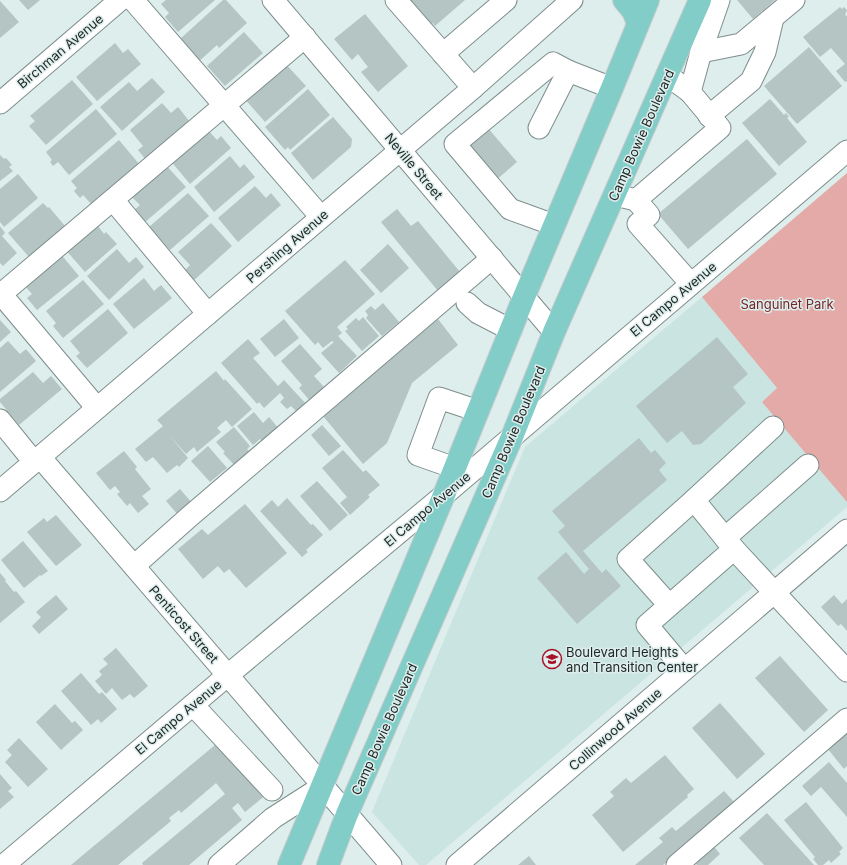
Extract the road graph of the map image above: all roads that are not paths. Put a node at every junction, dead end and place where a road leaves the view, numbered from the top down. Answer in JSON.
{"nodes":[{"id":1,"x":120,"y":0,"type":"edge"},
{"id":2,"x":133,"y":0,"type":"edge"},
{"id":3,"x":273,"y":0,"type":"edge"},
{"id":4,"x":396,"y":0,"type":"edge"},
{"id":5,"x":506,"y":0,"type":"edge"},
{"id":6,"x":624,"y":0,"type":"edge"},
{"id":7,"x":648,"y":0,"type":"edge"},
{"id":8,"x":794,"y":0,"type":"edge"},
{"id":9,"x":562,"y":3,"type":"edge"},
{"id":10,"x":708,"y":4,"type":"edge"},
{"id":11,"x":773,"y":18,"type":"junction"},
{"id":12,"x":638,"y":23,"type":"junction"},
{"id":13,"x":305,"y":37,"type":"junction"},
{"id":14,"x":701,"y":52,"type":"junction"},
{"id":15,"x":443,"y":54,"type":"junction"},
{"id":16,"x":568,"y":70,"type":"junction"},
{"id":17,"x":667,"y":75,"type":"junction"},
{"id":18,"x":473,"y":88,"type":"junction"},
{"id":19,"x":612,"y":88,"type":"junction"},
{"id":20,"x":690,"y":92,"type":"junction"},
{"id":21,"x":0,"y":103,"type":"edge"},
{"id":22,"x":224,"y":105,"type":"junction"},
{"id":23,"x":709,"y":116,"type":"junction"},
{"id":24,"x":539,"y":128,"type":"dead end"},
{"id":25,"x":400,"y":150,"type":"junction"},
{"id":26,"x":847,"y":151,"type":"edge"},
{"id":27,"x":615,"y":195,"type":"junction"},
{"id":28,"x":113,"y":200,"type":"junction"},
{"id":29,"x":636,"y":200,"type":"junction"},
{"id":30,"x":321,"y":217,"type":"junction"},
{"id":31,"x":554,"y":225,"type":"junction"},
{"id":32,"x":492,"y":258,"type":"junction"},
{"id":33,"x":691,"y":284,"type":"junction"},
{"id":34,"x":0,"y":295,"type":"edge"},
{"id":35,"x":524,"y":297,"type":"junction"},
{"id":36,"x":467,"y":303,"type":"dead end"},
{"id":37,"x":208,"y":314,"type":"junction"},
{"id":38,"x":511,"y":330,"type":"junction"},
{"id":39,"x":554,"y":332,"type":"junction"},
{"id":40,"x":97,"y":408,"type":"junction"},
{"id":41,"x":478,"y":411,"type":"junction"},
{"id":42,"x":0,"y":420,"type":"edge"},
{"id":43,"x":773,"y":427,"type":"dead end"},
{"id":44,"x":512,"y":437,"type":"junction"},
{"id":45,"x":37,"y":459,"type":"junction"},
{"id":46,"x":808,"y":465,"type":"dead end"},
{"id":47,"x":455,"y":468,"type":"junction"},
{"id":48,"x":0,"y":491,"type":"edge"},
{"id":49,"x":444,"y":495,"type":"junction"},
{"id":50,"x":694,"y":500,"type":"junction"},
{"id":51,"x":847,"y":530,"type":"edge"},
{"id":52,"x":730,"y":543,"type":"junction"},
{"id":53,"x":134,"y":566,"type":"junction"},
{"id":54,"x":775,"y":591,"type":"junction"},
{"id":55,"x":669,"y":605,"type":"junction"},
{"id":56,"x":684,"y":669,"type":"junction"},
{"id":57,"x":847,"y":671,"type":"edge"},
{"id":58,"x":228,"y":675,"type":"junction"},
{"id":59,"x":193,"y":705,"type":"junction"},
{"id":60,"x":847,"y":719,"type":"edge"},
{"id":61,"x":323,"y":786,"type":"junction"},
{"id":62,"x":272,"y":790,"type":"dead end"},
{"id":63,"x":347,"y":814,"type":"junction"},
{"id":64,"x":4,"y":865,"type":"edge"},
{"id":65,"x":219,"y":865,"type":"edge"},
{"id":66,"x":289,"y":865,"type":"edge"},
{"id":67,"x":328,"y":865,"type":"edge"},
{"id":68,"x":391,"y":865,"type":"edge"},
{"id":69,"x":456,"y":865,"type":"edge"},
{"id":70,"x":677,"y":865,"type":"edge"}],
"edges":[{"from":1,"to":21,"type":"street","name":"Birchman Avenue"},
{"from":2,"to":22,"type":"street"},
{"from":3,"to":13,"type":"street","name":"Neville Street"},
{"from":4,"to":15,"type":"street"},
{"from":5,"to":15,"type":"street"},
{"from":6,"to":12,"type":"main road"},
{"from":7,"to":12,"type":"main road"},
{"from":8,"to":11,"type":"street"},
{"from":9,"to":18,"type":"street","name":"Pershing Avenue"},
{"from":10,"to":14,"type":"street"},
{"from":10,"to":17,"type":"main road","name":"Camp Bowie Boulevard"},
{"from":11,"to":14,"type":"street"},
{"from":11,"to":23,"type":"street"},
{"from":12,"to":19,"type":"main road"},
{"from":13,"to":22,"type":"street"},
{"from":13,"to":25,"type":"street","name":"Neville Street"},
{"from":14,"to":20,"type":"street"},
{"from":15,"to":18,"type":"street"},
{"from":16,"to":19,"type":"street"},
{"from":16,"to":24,"type":"street"},
{"from":16,"to":31,"type":"street"},
{"from":17,"to":20,"type":"street"},
{"from":17,"to":27,"type":"main road","name":"Camp Bowie Boulevard"},
{"from":18,"to":25,"type":"street","name":"Pershing Avenue"},
{"from":19,"to":31,"type":"main road"},
{"from":20,"to":23,"type":"street"},
{"from":22,"to":28,"type":"street"},
{"from":22,"to":30,"type":"street"},
{"from":23,"to":29,"type":"street"},
{"from":25,"to":30,"type":"street","name":"Pershing Avenue"},
{"from":25,"to":32,"type":"street","name":"Neville Street"},
{"from":26,"to":33,"type":"street","name":"El Campo Avenue"},
{"from":27,"to":29,"type":"street"},
{"from":27,"to":39,"type":"main road","name":"Camp Bowie Boulevard"},
{"from":28,"to":34,"type":"street"},
{"from":28,"to":37,"type":"street"},
{"from":29,"to":33,"type":"street"},
{"from":30,"to":37,"type":"street","name":"Pershing Avenue"},
{"from":31,"to":35,"type":"main road"},
{"from":32,"to":35,"type":"street","name":"Neville Street"},
{"from":32,"to":53,"type":"street"},
{"from":33,"to":44,"type":"street","name":"El Campo Avenue"},
{"from":34,"to":40,"type":"street"},
{"from":35,"to":38,"type":"main road"},
{"from":35,"to":39,"type":"street","name":"Neville Street"},
{"from":36,"to":38,"type":"street"},
{"from":37,"to":40,"type":"street","name":"Pershing Avenue"},
{"from":38,"to":41,"type":"main road"},
{"from":39,"to":44,"type":"main road","name":"Camp Bowie Boulevard"},
{"from":40,"to":45,"type":"street","name":"Pershing Avenue"},
{"from":41,"to":47,"type":"main road"},
{"from":41,"to":47,"type":"street"},
{"from":42,"to":45,"type":"street","name":"Penticost Street"},
{"from":43,"to":50,"type":"street"},
{"from":44,"to":49,"type":"street","name":"El Campo Avenue"},
{"from":44,"to":63,"type":"main road","name":"Camp Bowie Boulevard"},
{"from":45,"to":48,"type":"street","name":"Pershing Avenue"},
{"from":45,"to":53,"type":"street","name":"Penticost Street"},
{"from":46,"to":52,"type":"street"},
{"from":47,"to":49,"type":"main road"},
{"from":49,"to":58,"type":"street","name":"El Campo Avenue"},
{"from":49,"to":61,"type":"main road"},
{"from":50,"to":52,"type":"street"},
{"from":50,"to":55,"type":"street"},
{"from":51,"to":54,"type":"street","name":"Collinwood Avenue"},
{"from":52,"to":54,"type":"street"},
{"from":52,"to":55,"type":"street"},
{"from":53,"to":58,"type":"street","name":"Penticost Street"},
{"from":54,"to":56,"type":"street","name":"Collinwood Avenue"},
{"from":54,"to":57,"type":"street"},
{"from":55,"to":56,"type":"street"},
{"from":56,"to":69,"type":"street","name":"Collinwood Avenue"},
{"from":58,"to":59,"type":"street","name":"El Campo Avenue"},
{"from":58,"to":61,"type":"street","name":"Penticost Street"},
{"from":59,"to":62,"type":"street"},
{"from":59,"to":64,"type":"street","name":"El Campo Avenue"},
{"from":60,"to":70,"type":"street"},
{"from":61,"to":63,"type":"street","name":"Penticost Street"},
{"from":61,"to":65,"type":"street"},
{"from":61,"to":66,"type":"main road"},
{"from":63,"to":67,"type":"main road","name":"Camp Bowie Boulevard"},
{"from":63,"to":68,"type":"street","name":"Penticost Street"}]}
